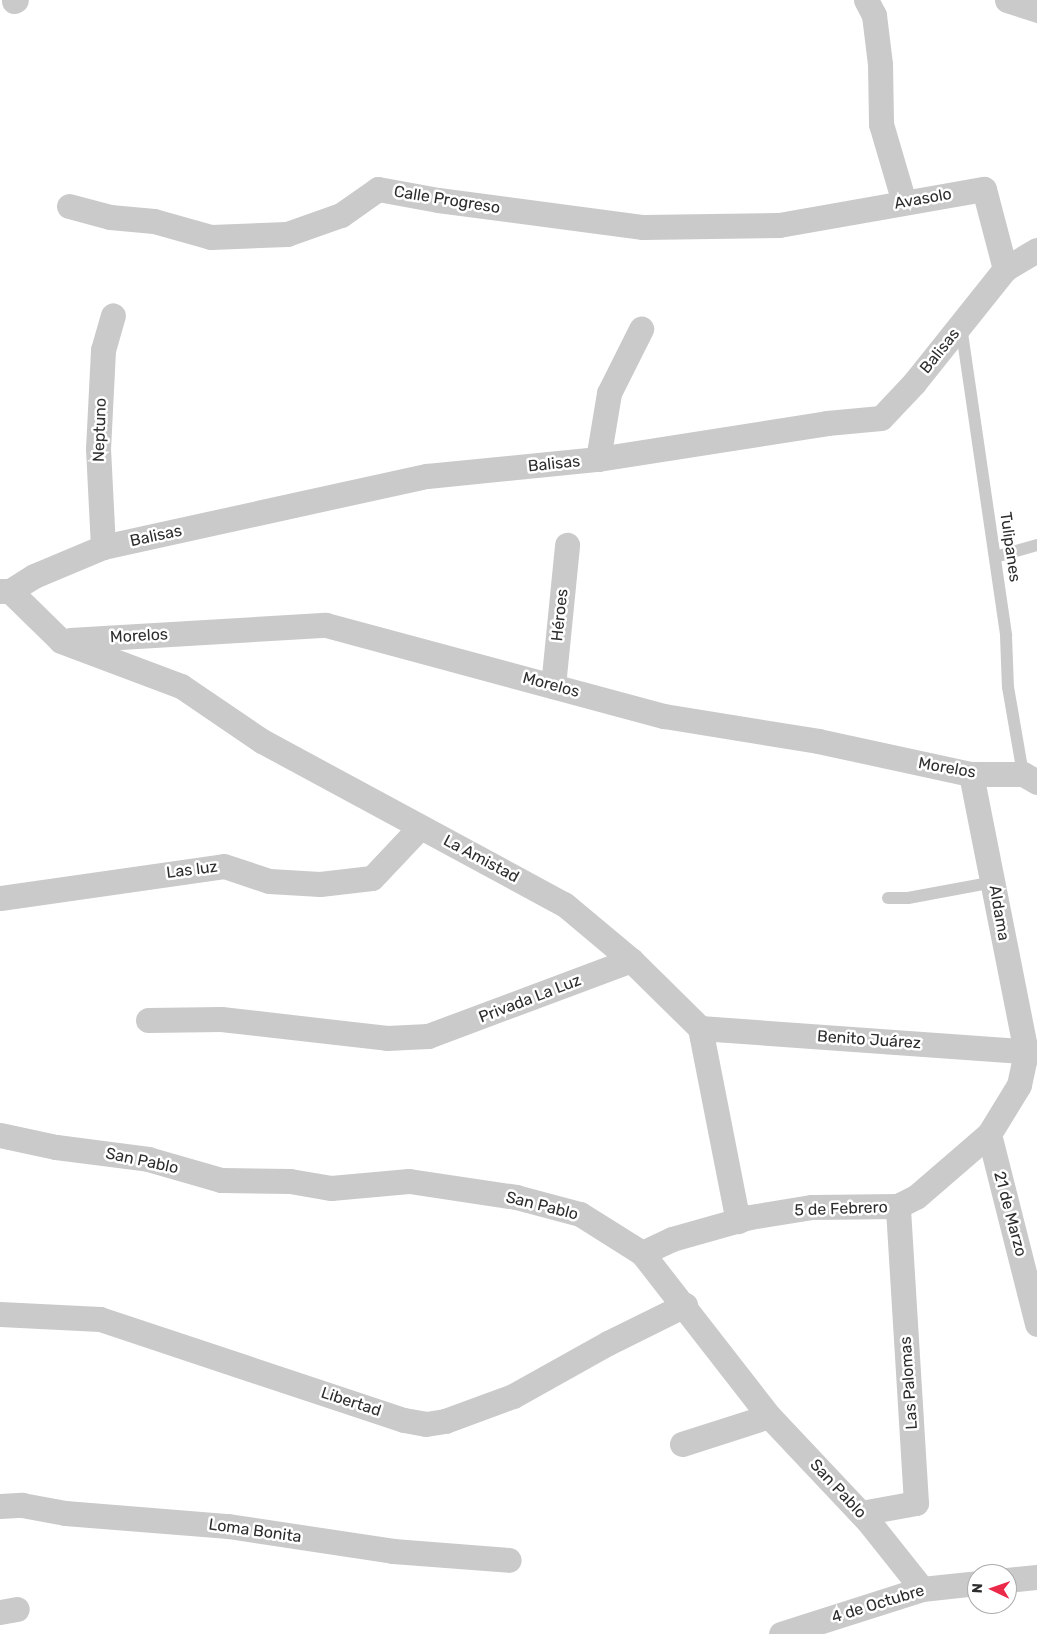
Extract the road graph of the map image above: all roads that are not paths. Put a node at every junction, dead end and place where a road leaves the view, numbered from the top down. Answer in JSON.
{"nodes":[{"id":1,"x":866,"y":0,"type":"edge"},
{"id":2,"x":1008,"y":0,"type":"edge"},
{"id":3,"x":1037,"y":10,"type":"edge"},
{"id":4,"x":904,"y":202,"type":"junction"},
{"id":5,"x":68,"y":206,"type":"dead end"},
{"id":6,"x":779,"y":225,"type":"joint"},
{"id":7,"x":1037,"y":250,"type":"edge"},
{"id":8,"x":1006,"y":269,"type":"junction"},
{"id":9,"x":113,"y":315,"type":"dead end"},
{"id":10,"x":960,"y":325,"type":"junction"},
{"id":11,"x":641,"y":329,"type":"dead end"},
{"id":12,"x":598,"y":459,"type":"junction"},
{"id":13,"x":567,"y":545,"type":"dead end"},
{"id":14,"x":1037,"y":545,"type":"edge"},
{"id":15,"x":103,"y":547,"type":"junction"},
{"id":16,"x":995,"y":557,"type":"junction"},
{"id":17,"x":5,"y":591,"type":"edge"},
{"id":18,"x":60,"y":640,"type":"junction"},
{"id":19,"x":553,"y":686,"type":"junction"},
{"id":20,"x":971,"y":774,"type":"junction"},
{"id":21,"x":1030,"y":778,"type":"edge"},
{"id":22,"x":420,"y":827,"type":"junction"},
{"id":23,"x":994,"y":882,"type":"junction"},
{"id":24,"x":0,"y":898,"type":"edge"},
{"id":25,"x":888,"y":898,"type":"dead end"},
{"id":26,"x":631,"y":960,"type":"junction"},
{"id":27,"x":148,"y":1020,"type":"dead end"},
{"id":28,"x":700,"y":1028,"type":"junction"},
{"id":29,"x":1031,"y":1052,"type":"edge"},
{"id":30,"x":989,"y":1134,"type":"junction"},
{"id":31,"x":0,"y":1135,"type":"edge"},
{"id":32,"x":898,"y":1206,"type":"junction"},
{"id":33,"x":738,"y":1220,"type":"junction"},
{"id":34,"x":642,"y":1253,"type":"junction"},
{"id":35,"x":685,"y":1305,"type":"junction"},
{"id":36,"x":0,"y":1314,"type":"edge"},
{"id":37,"x":1037,"y":1324,"type":"edge"},
{"id":38,"x":768,"y":1416,"type":"junction"},
{"id":39,"x":682,"y":1444,"type":"dead end"},
{"id":40,"x":0,"y":1506,"type":"edge"},
{"id":41,"x":861,"y":1513,"type":"junction"},
{"id":42,"x":509,"y":1560,"type":"dead end"},
{"id":43,"x":1037,"y":1577,"type":"edge"},
{"id":44,"x":1017,"y":1579,"type":"edge"},
{"id":45,"x":967,"y":1584,"type":"edge"},
{"id":46,"x":922,"y":1588,"type":"junction"},
{"id":47,"x":781,"y":1634,"type":"edge"}],
"edges":[{"from":1,"to":4,"type":"street"},
{"from":2,"to":3,"type":"street"},
{"from":4,"to":6,"type":"street","name":"Avasolo"},
{"from":4,"to":8,"type":"street","name":"Avasolo"},
{"from":5,"to":6,"type":"street","name":"Calle Progreso"},
{"from":7,"to":8,"type":"street","name":"Balisas"},
{"from":8,"to":10,"type":"street","name":"Balisas"},
{"from":9,"to":15,"type":"street","name":"Neptuno"},
{"from":10,"to":12,"type":"street","name":"Balisas"},
{"from":10,"to":16,"type":"lane","name":"Tulipanes"},
{"from":11,"to":12,"type":"street"},
{"from":12,"to":15,"type":"street","name":"Balisas"},
{"from":13,"to":19,"type":"street","name":"Héroes"},
{"from":14,"to":16,"type":"lane"},
{"from":15,"to":17,"type":"street","name":"Balisas"},
{"from":16,"to":21,"type":"lane","name":"Tulipanes"},
{"from":17,"to":18,"type":"street"},
{"from":18,"to":19,"type":"street","name":"Morelos"},
{"from":18,"to":22,"type":"street","name":"La Amistad"},
{"from":19,"to":20,"type":"street","name":"Morelos"},
{"from":20,"to":21,"type":"street","name":"Morelos"},
{"from":20,"to":23,"type":"street","name":"Aldama"},
{"from":22,"to":24,"type":"street","name":"Las luz"},
{"from":22,"to":26,"type":"street","name":"La Amistad"},
{"from":23,"to":25,"type":"lane"},
{"from":23,"to":29,"type":"street","name":"Aldama"},
{"from":26,"to":27,"type":"street","name":"Privada La Luz"},
{"from":26,"to":28,"type":"street","name":"La Amistad"},
{"from":28,"to":29,"type":"street","name":"Benito Juárez"},
{"from":28,"to":33,"type":"street"},
{"from":29,"to":30,"type":"street","name":"5 de Febrero"},
{"from":30,"to":32,"type":"street","name":"5 de Febrero"},
{"from":30,"to":37,"type":"street","name":"21 de Marzo"},
{"from":31,"to":34,"type":"street","name":"San Pablo"},
{"from":32,"to":33,"type":"street","name":"5 de Febrero"},
{"from":32,"to":41,"type":"street","name":"Las Palomas"},
{"from":33,"to":34,"type":"street","name":"5 de Febrero"},
{"from":34,"to":35,"type":"street","name":"San Pablo"},
{"from":35,"to":36,"type":"street","name":"Libertad"},
{"from":35,"to":38,"type":"street","name":"San Pablo"},
{"from":38,"to":39,"type":"street"},
{"from":38,"to":41,"type":"street","name":"San Pablo"},
{"from":40,"to":42,"type":"street","name":"Loma Bonita"},
{"from":41,"to":46,"type":"street","name":"San Pablo"},
{"from":43,"to":44,"type":"street"},
{"from":45,"to":46,"type":"street","name":"4 de Octubre"},
{"from":46,"to":47,"type":"street","name":"4 de Octubre"}]}
